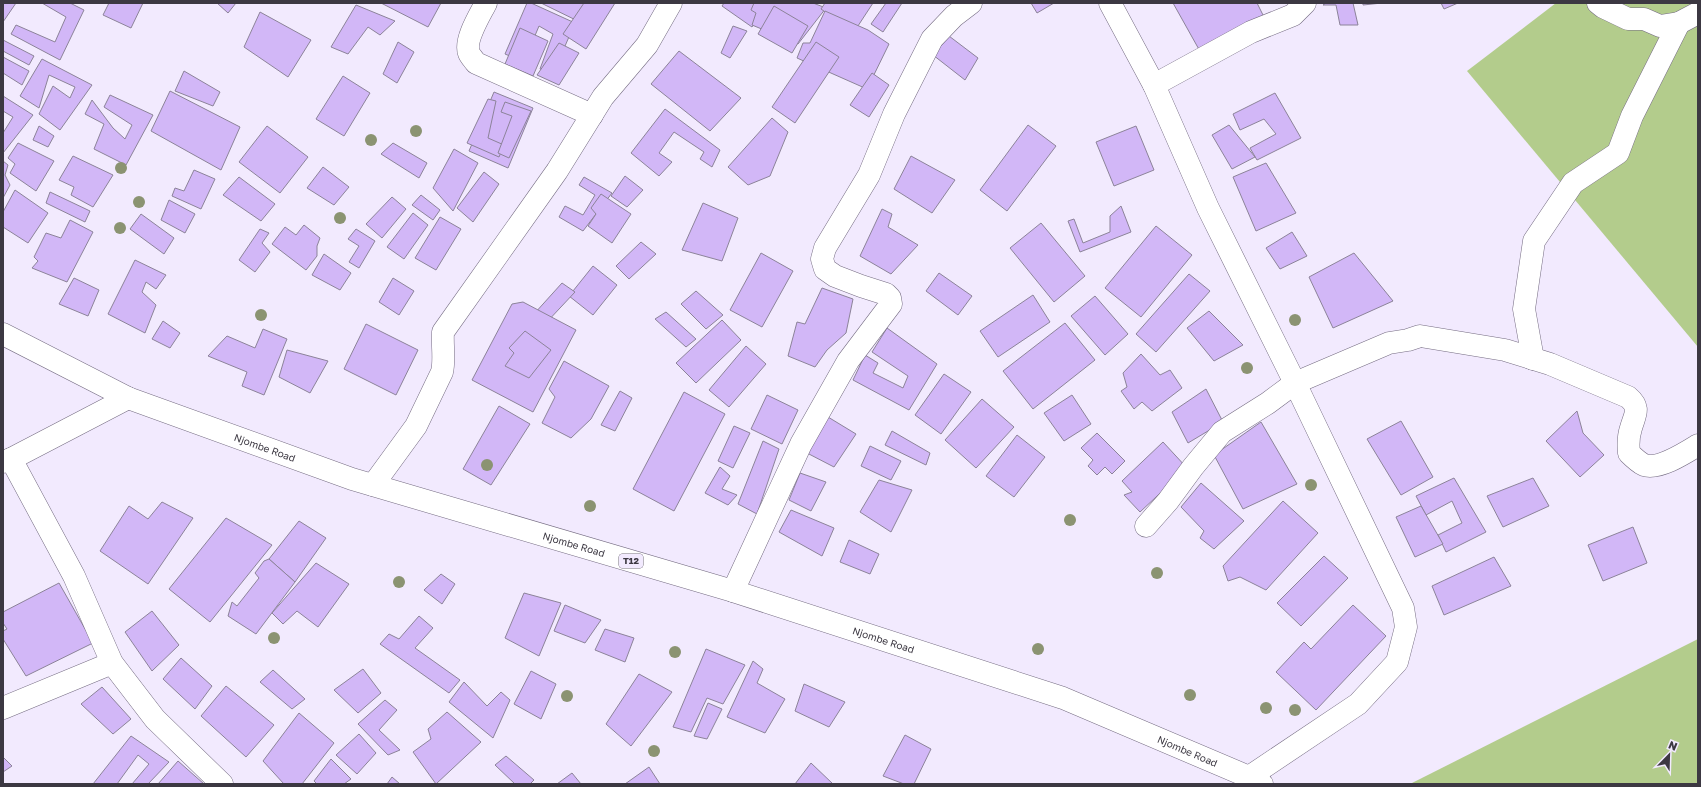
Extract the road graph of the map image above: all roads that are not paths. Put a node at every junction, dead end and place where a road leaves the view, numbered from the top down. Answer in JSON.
{"nodes":[{"id":1,"x":486,"y":3,"type":"edge"},
{"id":2,"x":671,"y":3,"type":"edge"},
{"id":3,"x":971,"y":3,"type":"edge"},
{"id":4,"x":1110,"y":3,"type":"edge"},
{"id":5,"x":1305,"y":3,"type":"edge"},
{"id":6,"x":1598,"y":3,"type":"edge"},
{"id":7,"x":1698,"y":13,"type":"edge"},
{"id":8,"x":1679,"y":23,"type":"junction"},
{"id":9,"x":1154,"y":85,"type":"junction"},
{"id":10,"x":592,"y":115,"type":"junction"},
{"id":11,"x":3,"y":334,"type":"edge"},
{"id":12,"x":1532,"y":359,"type":"junction"},
{"id":13,"x":1295,"y":383,"type":"junction"},
{"id":14,"x":128,"y":398,"type":"junction"},
{"id":15,"x":1698,"y":445,"type":"edge"},
{"id":16,"x":7,"y":460,"type":"edge"},
{"id":17,"x":374,"y":485,"type":"junction"},
{"id":18,"x":1146,"y":526,"type":"dead end"},
{"id":19,"x":733,"y":591,"type":"junction"},
{"id":20,"x":112,"y":663,"type":"junction"},
{"id":21,"x":3,"y":708,"type":"edge"},
{"id":22,"x":1256,"y":780,"type":"edge"},
{"id":23,"x":222,"y":784,"type":"edge"}],
"edges":[{"from":1,"to":10,"type":"main road"},
{"from":2,"to":10,"type":"main road"},
{"from":3,"to":19,"type":"main road"},
{"from":4,"to":9,"type":"main road"},
{"from":5,"to":9,"type":"main road"},
{"from":6,"to":8,"type":"main road"},
{"from":7,"to":8,"type":"main road"},
{"from":8,"to":12,"type":"main road"},
{"from":9,"to":13,"type":"main road"},
{"from":10,"to":17,"type":"main road"},
{"from":11,"to":14,"type":"main road","name":"Njombe Road","number":"T12"},
{"from":12,"to":13,"type":"main road"},
{"from":12,"to":15,"type":"main road"},
{"from":13,"to":18,"type":"main road"},
{"from":13,"to":22,"type":"main road"},
{"from":14,"to":16,"type":"main road"},
{"from":14,"to":17,"type":"main road","name":"Njombe Road","number":"T12"},
{"from":16,"to":20,"type":"main road"},
{"from":17,"to":19,"type":"main road","name":"Njombe Road","number":"T12"},
{"from":19,"to":22,"type":"main road","name":"Njombe Road","number":"T12"},
{"from":20,"to":21,"type":"main road"},
{"from":20,"to":23,"type":"main road"}]}
